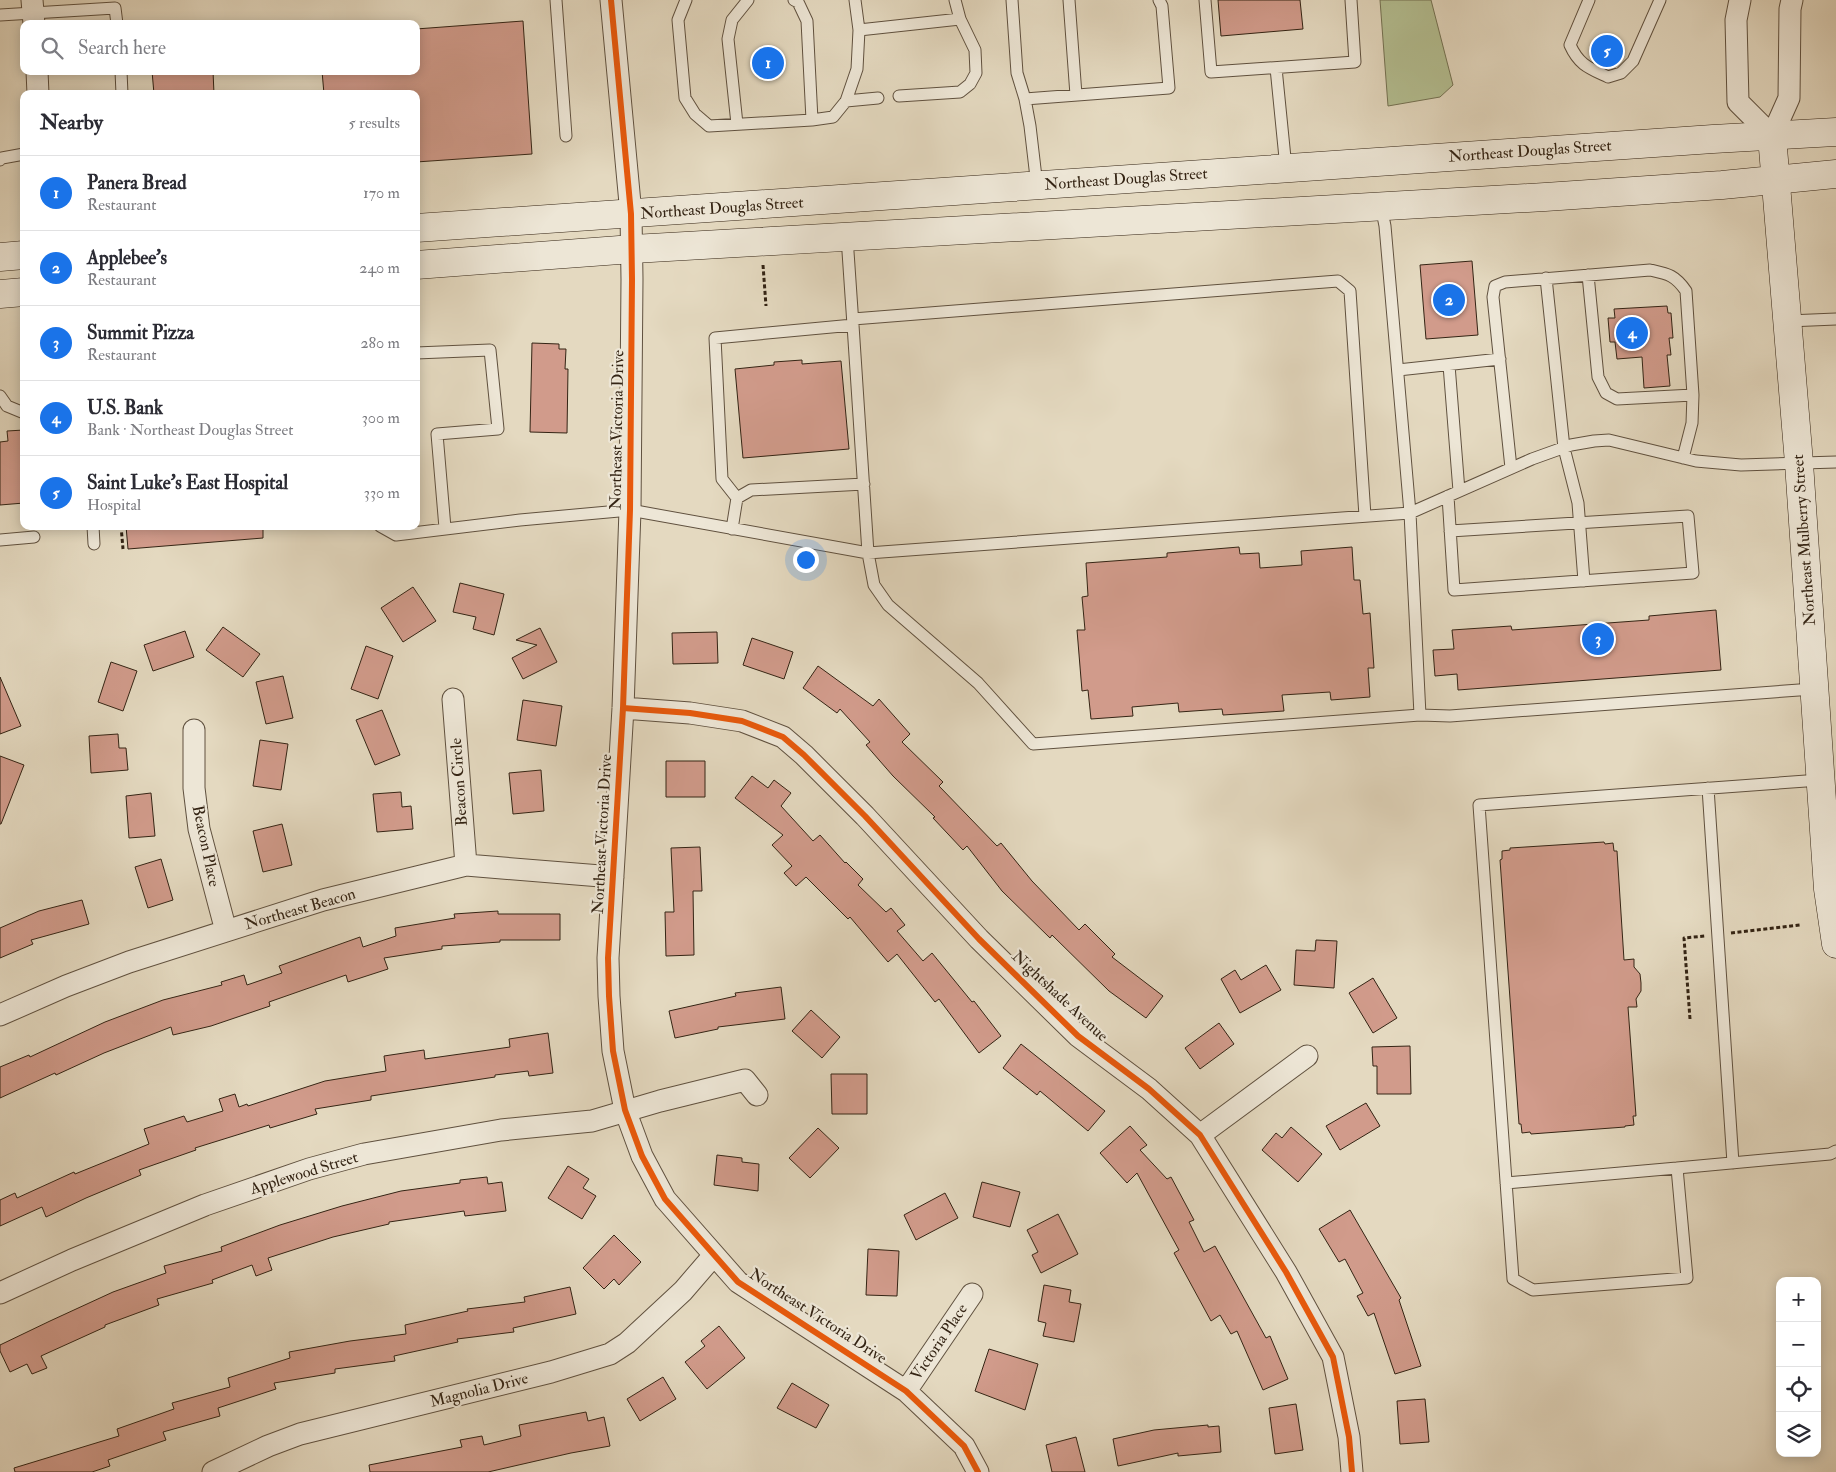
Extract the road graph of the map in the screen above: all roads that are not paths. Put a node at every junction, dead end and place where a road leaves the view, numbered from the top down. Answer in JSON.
{"nodes":[{"id":1,"x":556,"y":0,"type":"edge"},
{"id":2,"x":612,"y":0,"type":"edge"},
{"id":3,"x":686,"y":0,"type":"edge"},
{"id":4,"x":748,"y":0,"type":"edge"},
{"id":5,"x":794,"y":0,"type":"edge"},
{"id":6,"x":855,"y":0,"type":"edge"},
{"id":7,"x":956,"y":0,"type":"edge"},
{"id":8,"x":1012,"y":0,"type":"edge"},
{"id":9,"x":1069,"y":0,"type":"edge"},
{"id":10,"x":1159,"y":0,"type":"edge"},
{"id":11,"x":1204,"y":0,"type":"edge"},
{"id":12,"x":1351,"y":0,"type":"edge"},
{"id":13,"x":1589,"y":0,"type":"edge"},
{"id":14,"x":1660,"y":0,"type":"edge"},
{"id":15,"x":1740,"y":0,"type":"edge"},
{"id":16,"x":1792,"y":0,"type":"edge"},
{"id":17,"x":33,"y":12,"type":"edge"},
{"id":18,"x":0,"y":15,"type":"edge"},
{"id":19,"x":960,"y":19,"type":"junction"},
{"id":20,"x":116,"y":20,"type":"edge"},
{"id":21,"x":859,"y":30,"type":"junction"},
{"id":22,"x":1276,"y":68,"type":"junction"},
{"id":23,"x":37,"y":75,"type":"edge"},
{"id":24,"x":120,"y":75,"type":"edge"},
{"id":25,"x":38,"y":90,"type":"edge"},
{"id":26,"x":122,"y":90,"type":"edge"},
{"id":27,"x":1076,"y":95,"type":"junction"},
{"id":28,"x":899,"y":96,"type":"dead end"},
{"id":29,"x":878,"y":98,"type":"dead end"},
{"id":30,"x":1025,"y":99,"type":"junction"},
{"id":31,"x":846,"y":101,"type":"junction"},
{"id":32,"x":812,"y":120,"type":"junction"},
{"id":33,"x":736,"y":124,"type":"junction"},
{"id":34,"x":1836,"y":132,"type":"edge"},
{"id":35,"x":566,"y":136,"type":"dead end"},
{"id":36,"x":1772,"y":136,"type":"junction"},
{"id":37,"x":20,"y":155,"type":"edge"},
{"id":38,"x":0,"y":160,"type":"edge"},
{"id":39,"x":1286,"y":168,"type":"junction"},
{"id":40,"x":1836,"y":174,"type":"edge"},
{"id":41,"x":1775,"y":179,"type":"junction"},
{"id":42,"x":1037,"y":186,"type":"junction"},
{"id":43,"x":1381,"y":206,"type":"junction"},
{"id":44,"x":631,"y":214,"type":"junction"},
{"id":45,"x":420,"y":228,"type":"edge"},
{"id":46,"x":847,"y":237,"type":"junction"},
{"id":47,"x":632,"y":249,"type":"junction"},
{"id":48,"x":20,"y":255,"type":"edge"},
{"id":49,"x":0,"y":257,"type":"edge"},
{"id":50,"x":420,"y":265,"type":"edge"},
{"id":51,"x":1588,"y":275,"type":"junction"},
{"id":52,"x":1546,"y":278,"type":"junction"},
{"id":53,"x":1836,"y":319,"type":"edge"},
{"id":54,"x":1788,"y":321,"type":"junction"},
{"id":55,"x":853,"y":322,"type":"junction"},
{"id":56,"x":420,"y":353,"type":"edge"},
{"id":57,"x":1500,"y":359,"type":"junction"},
{"id":58,"x":1449,"y":364,"type":"junction"},
{"id":59,"x":1398,"y":370,"type":"junction"},
{"id":60,"x":0,"y":396,"type":"edge"},
{"id":61,"x":1693,"y":396,"type":"junction"},
{"id":62,"x":20,"y":411,"type":"edge"},
{"id":63,"x":1564,"y":448,"type":"junction"},
{"id":64,"x":1683,"y":458,"type":"junction"},
{"id":65,"x":1836,"y":462,"type":"edge"},
{"id":66,"x":1799,"y":463,"type":"junction"},
{"id":67,"x":1511,"y":468,"type":"junction"},
{"id":68,"x":864,"y":484,"type":"junction"},
{"id":69,"x":1460,"y":491,"type":"junction"},
{"id":70,"x":1448,"y":496,"type":"junction"},
{"id":71,"x":737,"y":498,"type":"junction"},
{"id":72,"x":630,"y":510,"type":"junction"},
{"id":73,"x":1410,"y":512,"type":"junction"},
{"id":74,"x":1365,"y":516,"type":"junction"},
{"id":75,"x":1579,"y":523,"type":"junction"},
{"id":76,"x":445,"y":528,"type":"junction"},
{"id":77,"x":732,"y":529,"type":"junction"},
{"id":78,"x":93,"y":530,"type":"edge"},
{"id":79,"x":388,"y":530,"type":"edge"},
{"id":80,"x":1450,"y":531,"type":"junction"},
{"id":81,"x":34,"y":537,"type":"dead end"},
{"id":82,"x":0,"y":540,"type":"edge"},
{"id":83,"x":94,"y":544,"type":"dead end"},
{"id":84,"x":868,"y":553,"type":"junction"},
{"id":85,"x":1584,"y":580,"type":"junction"},
{"id":86,"x":1813,"y":689,"type":"junction"},
{"id":87,"x":452,"y":699,"type":"dead end"},
{"id":88,"x":623,"y":708,"type":"junction"},
{"id":89,"x":1420,"y":715,"type":"junction"},
{"id":90,"x":194,"y":730,"type":"dead end"},
{"id":91,"x":1820,"y":780,"type":"junction"},
{"id":92,"x":1708,"y":788,"type":"junction"},
{"id":93,"x":466,"y":865,"type":"junction"},
{"id":94,"x":613,"y":876,"type":"junction"},
{"id":95,"x":226,"y":931,"type":"junction"},
{"id":96,"x":1836,"y":944,"type":"edge"},
{"id":97,"x":0,"y":1015,"type":"edge"},
{"id":98,"x":1307,"y":1056,"type":"dead end"},
{"id":99,"x":757,"y":1094,"type":"dead end"},
{"id":100,"x":625,"y":1110,"type":"junction"},
{"id":101,"x":1200,"y":1135,"type":"junction"},
{"id":102,"x":1836,"y":1152,"type":"edge"},
{"id":103,"x":1733,"y":1163,"type":"junction"},
{"id":104,"x":1677,"y":1168,"type":"junction"},
{"id":105,"x":1506,"y":1183,"type":"junction"},
{"id":106,"x":714,"y":1255,"type":"junction"},
{"id":107,"x":0,"y":1293,"type":"edge"},
{"id":108,"x":972,"y":1294,"type":"dead end"},
{"id":109,"x":906,"y":1391,"type":"junction"},
{"id":110,"x":213,"y":1472,"type":"edge"},
{"id":111,"x":978,"y":1472,"type":"edge"},
{"id":112,"x":1352,"y":1472,"type":"edge"}],
"edges":[{"from":1,"to":35,"type":"lane"},
{"from":2,"to":44,"type":"street","name":"Northeast Victoria Drive"},
{"from":3,"to":33,"type":"lane"},
{"from":4,"to":33,"type":"lane"},
{"from":5,"to":32,"type":"lane"},
{"from":6,"to":21,"type":"lane"},
{"from":7,"to":19,"type":"lane"},
{"from":8,"to":30,"type":"lane"},
{"from":9,"to":27,"type":"lane"},
{"from":10,"to":27,"type":"lane"},
{"from":11,"to":22,"type":"lane"},
{"from":12,"to":22,"type":"lane"},
{"from":13,"to":14,"type":"lane"},
{"from":15,"to":36,"type":"street"},
{"from":16,"to":36,"type":"street"},
{"from":17,"to":18,"type":"lane"},
{"from":17,"to":20,"type":"lane"},
{"from":19,"to":21,"type":"lane"},
{"from":19,"to":28,"type":"lane"},
{"from":21,"to":31,"type":"lane"},
{"from":22,"to":39,"type":"lane"},
{"from":23,"to":25,"type":"street"},
{"from":24,"to":26,"type":"lane"},
{"from":27,"to":30,"type":"lane"},
{"from":29,"to":31,"type":"lane"},
{"from":30,"to":42,"type":"lane"},
{"from":31,"to":32,"type":"lane"},
{"from":32,"to":33,"type":"lane"},
{"from":34,"to":36,"type":"main road","name":"Northeast Douglas Street"},
{"from":36,"to":39,"type":"main road","name":"Northeast Douglas Street"},
{"from":36,"to":41,"type":"main road","name":"Northeast Mulberry Street"},
{"from":37,"to":38,"type":"lane"},
{"from":39,"to":42,"type":"main road","name":"Northeast Douglas Street"},
{"from":40,"to":41,"type":"main road"},
{"from":41,"to":43,"type":"main road"},
{"from":41,"to":54,"type":"main road","name":"Northeast Mulberry Street"},
{"from":42,"to":44,"type":"main road","name":"Northeast Douglas Street"},
{"from":43,"to":46,"type":"main road"},
{"from":43,"to":59,"type":"lane"},
{"from":44,"to":45,"type":"main road","name":"Northeast Douglas Street"},
{"from":44,"to":47,"type":"street","name":"Northeast Victoria Drive"},
{"from":46,"to":47,"type":"main road"},
{"from":46,"to":55,"type":"lane"},
{"from":47,"to":50,"type":"main road"},
{"from":47,"to":72,"type":"street","name":"Northeast Victoria Drive"},
{"from":48,"to":49,"type":"main road"},
{"from":51,"to":52,"type":"lane"},
{"from":51,"to":61,"type":"lane"},
{"from":51,"to":61,"type":"lane"},
{"from":52,"to":57,"type":"lane"},
{"from":52,"to":63,"type":"lane"},
{"from":53,"to":54,"type":"lane"},
{"from":54,"to":66,"type":"main road","name":"Northeast Mulberry Street"},
{"from":55,"to":68,"type":"lane"},
{"from":55,"to":71,"type":"lane"},
{"from":55,"to":74,"type":"lane"},
{"from":56,"to":76,"type":"lane"},
{"from":57,"to":58,"type":"lane"},
{"from":57,"to":67,"type":"lane"},
{"from":58,"to":59,"type":"lane"},
{"from":58,"to":69,"type":"lane"},
{"from":59,"to":73,"type":"lane"},
{"from":60,"to":62,"type":"lane"},
{"from":61,"to":64,"type":"lane"},
{"from":63,"to":64,"type":"lane"},
{"from":63,"to":67,"type":"lane"},
{"from":63,"to":75,"type":"lane"},
{"from":64,"to":66,"type":"lane"},
{"from":65,"to":66,"type":"lane"},
{"from":66,"to":86,"type":"main road","name":"Northeast Mulberry Street"},
{"from":67,"to":69,"type":"lane"},
{"from":68,"to":71,"type":"lane"},
{"from":68,"to":84,"type":"lane"},
{"from":69,"to":70,"type":"lane"},
{"from":70,"to":73,"type":"lane"},
{"from":70,"to":80,"type":"lane"},
{"from":71,"to":77,"type":"lane"},
{"from":72,"to":76,"type":"lane"},
{"from":72,"to":77,"type":"lane"},
{"from":72,"to":88,"type":"street","name":"Northeast Victoria Drive"},
{"from":73,"to":74,"type":"lane"},
{"from":73,"to":89,"type":"lane"},
{"from":74,"to":84,"type":"lane"},
{"from":75,"to":80,"type":"lane"},
{"from":75,"to":85,"type":"lane"},
{"from":75,"to":85,"type":"lane"},
{"from":76,"to":79,"type":"lane"},
{"from":77,"to":84,"type":"lane"},
{"from":78,"to":83,"type":"lane"},
{"from":80,"to":85,"type":"lane"},
{"from":81,"to":82,"type":"lane"},
{"from":84,"to":89,"type":"lane"},
{"from":86,"to":89,"type":"lane"},
{"from":86,"to":91,"type":"main road","name":"Northeast Mulberry Street"},
{"from":87,"to":93,"type":"street","name":"Beacon Circle"},
{"from":88,"to":94,"type":"street","name":"Northeast Victoria Drive"},
{"from":88,"to":101,"type":"street","name":"Nightshade Avenue"},
{"from":90,"to":95,"type":"street","name":"Beacon Place"},
{"from":91,"to":92,"type":"lane"},
{"from":91,"to":96,"type":"main road","name":"Northeast Mulberry Street"},
{"from":92,"to":103,"type":"lane"},
{"from":92,"to":105,"type":"lane"},
{"from":93,"to":94,"type":"street","name":"Northeast Beacon"},
{"from":93,"to":95,"type":"street","name":"Northeast Beacon"},
{"from":94,"to":100,"type":"street","name":"Northeast Victoria Drive"},
{"from":95,"to":97,"type":"street","name":"Northeast Beacon"},
{"from":98,"to":101,"type":"street"},
{"from":99,"to":100,"type":"street","name":"Applewood Street"},
{"from":100,"to":106,"type":"street","name":"Northeast Victoria Drive"},
{"from":100,"to":107,"type":"street","name":"Applewood Street"},
{"from":101,"to":112,"type":"street","name":"Nightshade Avenue"},
{"from":102,"to":103,"type":"lane"},
{"from":103,"to":104,"type":"lane"},
{"from":104,"to":105,"type":"lane"},
{"from":104,"to":105,"type":"lane"},
{"from":106,"to":109,"type":"street","name":"Northeast Victoria Drive"},
{"from":106,"to":110,"type":"street","name":"Magnolia Drive"},
{"from":108,"to":109,"type":"street","name":"Victoria Place"},
{"from":109,"to":111,"type":"street","name":"Northeast Victoria Drive"}]}
